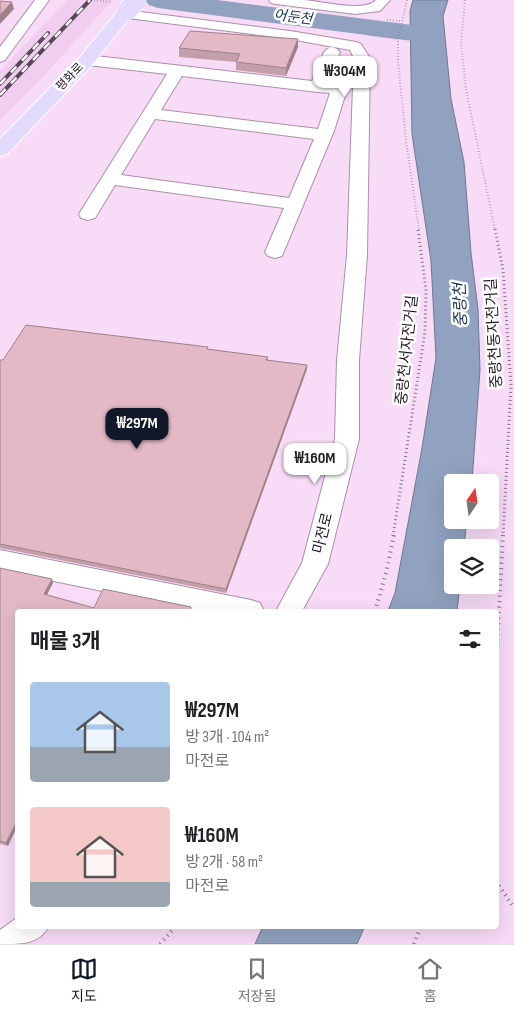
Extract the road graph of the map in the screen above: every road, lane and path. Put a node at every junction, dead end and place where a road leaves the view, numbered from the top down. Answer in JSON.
{"nodes":[{"id":1,"x":276,"y":0,"type":"edge"},
{"id":2,"x":383,"y":0,"type":"edge"},
{"id":3,"x":407,"y":0,"type":"edge"},
{"id":4,"x":465,"y":0,"type":"edge"},
{"id":5,"x":35,"y":2,"type":"edge"},
{"id":6,"x":129,"y":8,"type":"edge"},
{"id":7,"x":332,"y":52,"type":"dead end"},
{"id":8,"x":0,"y":57,"type":"edge"},
{"id":9,"x":87,"y":60,"type":"junction"},
{"id":10,"x":177,"y":71,"type":"junction"},
{"id":11,"x":318,"y":87,"type":"junction"},
{"id":12,"x":152,"y":114,"type":"junction"},
{"id":13,"x":324,"y":135,"type":"junction"},
{"id":14,"x":0,"y":150,"type":"edge"},
{"id":15,"x":111,"y":179,"type":"junction"},
{"id":16,"x":295,"y":204,"type":"junction"},
{"id":17,"x":88,"y":214,"type":"dead end"},
{"id":18,"x":275,"y":252,"type":"dead end"},
{"id":19,"x":0,"y":560,"type":"edge"},
{"id":20,"x":241,"y":609,"type":"edge"},
{"id":21,"x":290,"y":609,"type":"edge"},
{"id":22,"x":376,"y":609,"type":"edge"},
{"id":23,"x":499,"y":620,"type":"edge"},
{"id":24,"x":499,"y":886,"type":"edge"},
{"id":25,"x":514,"y":908,"type":"edge"},
{"id":26,"x":29,"y":929,"type":"edge"},
{"id":27,"x":173,"y":929,"type":"edge"},
{"id":28,"x":420,"y":929,"type":"edge"},
{"id":29,"x":9,"y":944,"type":"edge"},
{"id":30,"x":160,"y":944,"type":"edge"},
{"id":31,"x":414,"y":944,"type":"edge"}],
"edges":[{"from":1,"to":2,"type":"street"},
{"from":3,"to":22,"type":"path","name":"중랑천서자전거길"},
{"from":4,"to":23,"type":"path","name":"중랑천동자전거길"},
{"from":5,"to":8,"type":"street"},
{"from":6,"to":9,"type":"main road","name":"평화로"},
{"from":6,"to":21,"type":"street","name":"마전로"},
{"from":7,"to":11,"type":"street"},
{"from":9,"to":10,"type":"street"},
{"from":9,"to":14,"type":"main road","name":"평화로"},
{"from":10,"to":11,"type":"street"},
{"from":10,"to":12,"type":"street"},
{"from":11,"to":13,"type":"street"},
{"from":12,"to":13,"type":"street"},
{"from":12,"to":15,"type":"street"},
{"from":13,"to":16,"type":"street"},
{"from":15,"to":16,"type":"street"},
{"from":15,"to":17,"type":"street"},
{"from":16,"to":18,"type":"street"},
{"from":19,"to":20,"type":"street"},
{"from":24,"to":25,"type":"path"},
{"from":26,"to":29,"type":"street"},
{"from":27,"to":30,"type":"path"},
{"from":28,"to":31,"type":"path"}]}
